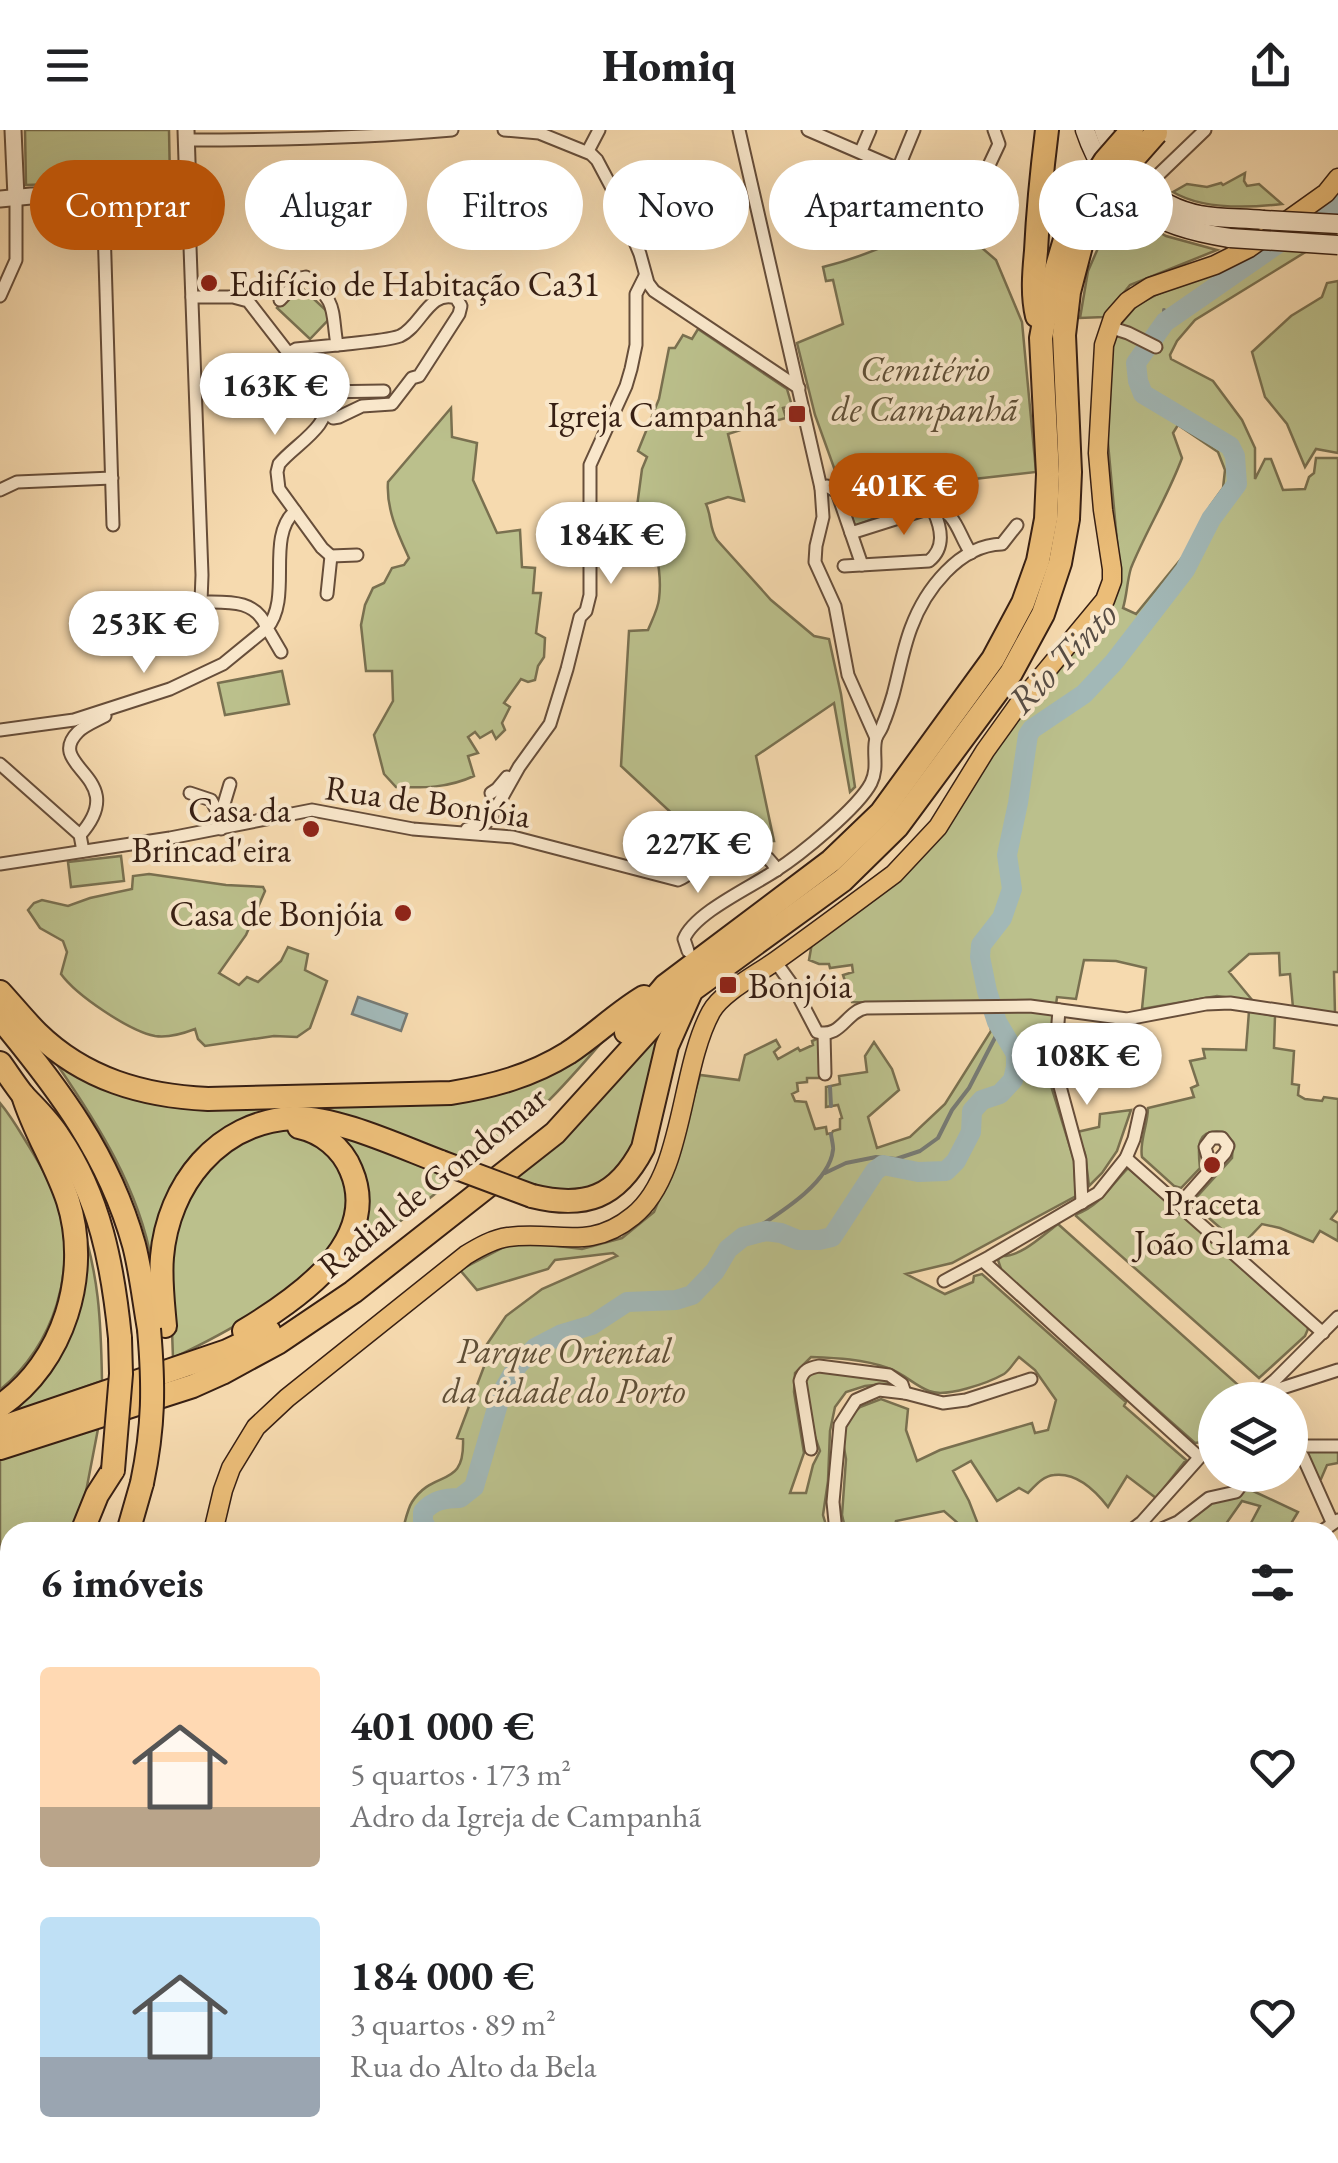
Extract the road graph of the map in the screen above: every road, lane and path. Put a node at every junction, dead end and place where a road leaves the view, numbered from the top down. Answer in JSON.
{"nodes":[{"id":1,"x":13,"y":130,"type":"edge"},
{"id":2,"x":452,"y":130,"type":"edge"},
{"id":3,"x":504,"y":130,"type":"edge"},
{"id":4,"x":599,"y":130,"type":"edge"},
{"id":5,"x":739,"y":130,"type":"edge"},
{"id":6,"x":808,"y":130,"type":"edge"},
{"id":7,"x":870,"y":130,"type":"edge"},
{"id":8,"x":914,"y":130,"type":"edge"},
{"id":9,"x":994,"y":130,"type":"edge"},
{"id":10,"x":1047,"y":130,"type":"edge"},
{"id":11,"x":1085,"y":130,"type":"edge"},
{"id":12,"x":1104,"y":130,"type":"edge"},
{"id":13,"x":1132,"y":130,"type":"edge"},
{"id":14,"x":1206,"y":130,"type":"edge"},
{"id":15,"x":1157,"y":132,"type":"edge"},
{"id":16,"x":398,"y":133,"type":"edge"},
{"id":17,"x":186,"y":135,"type":"edge"},
{"id":18,"x":588,"y":151,"type":"junction"},
{"id":19,"x":861,"y":151,"type":"junction"},
{"id":20,"x":187,"y":160,"type":"edge"},
{"id":21,"x":880,"y":160,"type":"edge"},
{"id":22,"x":902,"y":160,"type":"edge"},
{"id":23,"x":991,"y":160,"type":"edge"},
{"id":24,"x":1106,"y":160,"type":"edge"},
{"id":25,"x":1118,"y":160,"type":"edge"},
{"id":26,"x":1132,"y":160,"type":"edge"},
{"id":27,"x":1173,"y":161,"type":"edge"},
{"id":28,"x":1338,"y":178,"type":"edge"},
{"id":29,"x":8,"y":190,"type":"edge"},
{"id":30,"x":1173,"y":205,"type":"edge"},
{"id":31,"x":1338,"y":224,"type":"edge"},
{"id":32,"x":1338,"y":245,"type":"edge"},
{"id":33,"x":105,"y":250,"type":"edge"},
{"id":34,"x":190,"y":250,"type":"edge"},
{"id":35,"x":1062,"y":250,"type":"edge"},
{"id":36,"x":1080,"y":250,"type":"edge"},
{"id":37,"x":645,"y":276,"type":"junction"},
{"id":38,"x":0,"y":296,"type":"edge"},
{"id":39,"x":192,"y":297,"type":"junction"},
{"id":40,"x":280,"y":300,"type":"dead end"},
{"id":41,"x":1108,"y":327,"type":"junction"},
{"id":42,"x":1041,"y":338,"type":"junction"},
{"id":43,"x":337,"y":345,"type":"junction"},
{"id":44,"x":1156,"y":348,"type":"dead end"},
{"id":45,"x":289,"y":353,"type":"junction"},
{"id":46,"x":799,"y":388,"type":"junction"},
{"id":47,"x":384,"y":391,"type":"dead end"},
{"id":48,"x":318,"y":392,"type":"junction"},
{"id":49,"x":327,"y":413,"type":"junction"},
{"id":50,"x":112,"y":478,"type":"junction"},
{"id":51,"x":821,"y":488,"type":"junction"},
{"id":52,"x":0,"y":490,"type":"edge"},
{"id":53,"x":927,"y":509,"type":"junction"},
{"id":54,"x":295,"y":511,"type":"junction"},
{"id":55,"x":113,"y":525,"type":"dead end"},
{"id":56,"x":1017,"y":525,"type":"dead end"},
{"id":57,"x":851,"y":533,"type":"junction"},
{"id":58,"x":972,"y":552,"type":"junction"},
{"id":59,"x":331,"y":556,"type":"junction"},
{"id":60,"x":356,"y":556,"type":"dead end"},
{"id":61,"x":862,"y":565,"type":"junction"},
{"id":62,"x":844,"y":566,"type":"dead end"},
{"id":63,"x":328,"y":594,"type":"dead end"},
{"id":64,"x":267,"y":628,"type":"junction"},
{"id":65,"x":281,"y":652,"type":"dead end"},
{"id":66,"x":132,"y":702,"type":"junction"},
{"id":67,"x":0,"y":730,"type":"edge"},
{"id":68,"x":876,"y":738,"type":"junction"},
{"id":69,"x":524,"y":760,"type":"junction"},
{"id":70,"x":0,"y":764,"type":"edge"},
{"id":71,"x":230,"y":784,"type":"dead end"},
{"id":72,"x":190,"y":793,"type":"dead end"},
{"id":73,"x":491,"y":793,"type":"dead end"},
{"id":74,"x":221,"y":814,"type":"junction"},
{"id":75,"x":221,"y":830,"type":"junction"},
{"id":76,"x":80,"y":834,"type":"junction"},
{"id":77,"x":459,"y":834,"type":"junction"},
{"id":78,"x":83,"y":850,"type":"junction"},
{"id":79,"x":0,"y":864,"type":"edge"},
{"id":80,"x":777,"y":870,"type":"junction"},
{"id":81,"x":688,"y":951,"type":"dead end"},
{"id":82,"x":776,"y":961,"type":"junction"},
{"id":83,"x":665,"y":986,"type":"junction"},
{"id":84,"x":0,"y":992,"type":"edge"},
{"id":85,"x":691,"y":992,"type":"junction"},
{"id":86,"x":1059,"y":1010,"type":"junction"},
{"id":87,"x":0,"y":1018,"type":"edge"},
{"id":88,"x":1338,"y":1020,"type":"edge"},
{"id":89,"x":824,"y":1034,"type":"junction"},
{"id":90,"x":0,"y":1064,"type":"edge"},
{"id":91,"x":825,"y":1074,"type":"dead end"},
{"id":92,"x":23,"y":1095,"type":"junction"},
{"id":93,"x":1140,"y":1112,"type":"dead end"},
{"id":94,"x":266,"y":1124,"type":"junction"},
{"id":95,"x":1126,"y":1158,"type":"junction"},
{"id":96,"x":1211,"y":1168,"type":"dead end"},
{"id":97,"x":1082,"y":1203,"type":"junction"},
{"id":98,"x":1179,"y":1205,"type":"junction"},
{"id":99,"x":982,"y":1261,"type":"junction"},
{"id":100,"x":944,"y":1281,"type":"dead end"},
{"id":101,"x":1338,"y":1317,"type":"edge"},
{"id":102,"x":157,"y":1328,"type":"junction"},
{"id":103,"x":1323,"y":1333,"type":"junction"},
{"id":104,"x":191,"y":1363,"type":"junction"},
{"id":105,"x":1338,"y":1370,"type":"edge"},
{"id":106,"x":1031,"y":1380,"type":"dead end"},
{"id":107,"x":1284,"y":1382,"type":"edge"},
{"id":108,"x":1302,"y":1382,"type":"edge"},
{"id":109,"x":905,"y":1393,"type":"junction"},
{"id":110,"x":0,"y":1406,"type":"edge"},
{"id":111,"x":0,"y":1428,"type":"edge"},
{"id":112,"x":1308,"y":1445,"type":"edge"},
{"id":113,"x":1338,"y":1446,"type":"edge"},
{"id":114,"x":0,"y":1448,"type":"edge"},
{"id":115,"x":812,"y":1449,"type":"dead end"},
{"id":116,"x":1198,"y":1456,"type":"edge"},
{"id":117,"x":1198,"y":1458,"type":"edge"},
{"id":118,"x":113,"y":1470,"type":"junction"},
{"id":119,"x":1308,"y":1473,"type":"edge"},
{"id":120,"x":1236,"y":1492,"type":"edge"},
{"id":121,"x":1335,"y":1521,"type":"edge"},
{"id":122,"x":86,"y":1522,"type":"edge"},
{"id":123,"x":103,"y":1522,"type":"edge"},
{"id":124,"x":131,"y":1522,"type":"edge"},
{"id":125,"x":215,"y":1522,"type":"edge"},
{"id":126,"x":835,"y":1522,"type":"edge"},
{"id":127,"x":1139,"y":1522,"type":"edge"},
{"id":128,"x":1178,"y":1522,"type":"edge"}],
"edges":[{"from":1,"to":29,"type":"street"},
{"from":2,"to":16,"type":"street"},
{"from":3,"to":18,"type":"street"},
{"from":4,"to":18,"type":"street"},
{"from":5,"to":46,"type":"street"},
{"from":6,"to":19,"type":"street"},
{"from":7,"to":19,"type":"street"},
{"from":8,"to":22,"type":"street"},
{"from":9,"to":23,"type":"street"},
{"from":10,"to":42,"type":"highway"},
{"from":11,"to":32,"type":"main road","bridge":true},
{"from":12,"to":25,"type":"main road"},
{"from":13,"to":24,"type":"highway","name":"Radial de Gondomar","bridge":true},
{"from":14,"to":27,"type":"street"},
{"from":15,"to":26,"type":"highway","name":"Radial de Gondomar","bridge":true},
{"from":16,"to":17,"type":"street"},
{"from":17,"to":20,"type":"street"},
{"from":18,"to":37,"type":"street"},
{"from":19,"to":21,"type":"street"},
{"from":28,"to":41,"type":"main road"},
{"from":29,"to":38,"type":"street"},
{"from":30,"to":31,"type":"main road","bridge":true},
{"from":33,"to":50,"type":"street"},
{"from":34,"to":39,"type":"street"},
{"from":35,"to":42,"type":"highway","name":"Radial de Gondomar"},
{"from":36,"to":85,"type":"highway","name":"Radial de Gondomar"},
{"from":37,"to":46,"type":"street"},
{"from":37,"to":69,"type":"street"},
{"from":39,"to":45,"type":"street"},
{"from":39,"to":64,"type":"street"},
{"from":40,"to":43,"type":"street"},
{"from":41,"to":44,"type":"street"},
{"from":41,"to":82,"type":"main road"},
{"from":42,"to":83,"type":"highway","name":"Radial de Gondomar"},
{"from":43,"to":45,"type":"street"},
{"from":43,"to":49,"type":"street"},
{"from":45,"to":48,"type":"street"},
{"from":46,"to":51,"type":"street"},
{"from":47,"to":48,"type":"street"},
{"from":48,"to":49,"type":"street"},
{"from":49,"to":54,"type":"street"},
{"from":50,"to":52,"type":"street"},
{"from":50,"to":55,"type":"street"},
{"from":51,"to":57,"type":"street"},
{"from":51,"to":68,"type":"street"},
{"from":53,"to":57,"type":"street"},
{"from":53,"to":58,"type":"street"},
{"from":53,"to":61,"type":"street"},
{"from":54,"to":59,"type":"street"},
{"from":54,"to":64,"type":"street"},
{"from":56,"to":58,"type":"street"},
{"from":57,"to":61,"type":"street"},
{"from":58,"to":68,"type":"street"},
{"from":59,"to":60,"type":"street"},
{"from":59,"to":63,"type":"street"},
{"from":61,"to":62,"type":"street"},
{"from":64,"to":65,"type":"street"},
{"from":64,"to":66,"type":"street"},
{"from":66,"to":67,"type":"street"},
{"from":66,"to":76,"type":"street"},
{"from":68,"to":80,"type":"street"},
{"from":69,"to":73,"type":"street"},
{"from":69,"to":77,"type":"street"},
{"from":70,"to":76,"type":"street"},
{"from":71,"to":74,"type":"street"},
{"from":72,"to":74,"type":"street"},
{"from":74,"to":75,"type":"street"},
{"from":75,"to":77,"type":"street","name":"Rua de Bonjóia"},
{"from":75,"to":78,"type":"street","name":"Rua de Bonjóia"},
{"from":76,"to":78,"type":"street"},
{"from":77,"to":80,"type":"street","name":"Rua de Bonjóia"},
{"from":78,"to":79,"type":"street","name":"Rua de Bonjóia"},
{"from":80,"to":81,"type":"street"},
{"from":82,"to":89,"type":"street"},
{"from":82,"to":125,"type":"main road"},
{"from":83,"to":84,"type":"highway"},
{"from":83,"to":104,"type":"highway","name":"Radial de Gondomar"},
{"from":85,"to":94,"type":"highway","bridge":true},
{"from":85,"to":114,"type":"highway","name":"Radial de Gondomar"},
{"from":86,"to":88,"type":"street"},
{"from":86,"to":89,"type":"street"},
{"from":86,"to":97,"type":"street"},
{"from":87,"to":102,"type":"highway"},
{"from":89,"to":91,"type":"street"},
{"from":90,"to":92,"type":"highway"},
{"from":92,"to":110,"type":"highway"},
{"from":92,"to":118,"type":"highway","bridge":true},
{"from":93,"to":95,"type":"street"},
{"from":94,"to":102,"type":"highway"},
{"from":94,"to":104,"type":"highway"},
{"from":95,"to":97,"type":"street"},
{"from":95,"to":98,"type":"street"},
{"from":96,"to":98,"type":"street"},
{"from":97,"to":99,"type":"street"},
{"from":98,"to":103,"type":"street"},
{"from":99,"to":100,"type":"street"},
{"from":99,"to":116,"type":"street"},
{"from":101,"to":103,"type":"street"},
{"from":102,"to":124,"type":"highway","bridge":true},
{"from":103,"to":107,"type":"street"},
{"from":104,"to":111,"type":"highway","name":"Radial de Gondomar"},
{"from":105,"to":108,"type":"street"},
{"from":106,"to":109,"type":"street"},
{"from":109,"to":115,"type":"street"},
{"from":109,"to":126,"type":"street"},
{"from":112,"to":113,"type":"street"},
{"from":117,"to":127,"type":"street"},
{"from":118,"to":122,"type":"highway"},
{"from":118,"to":123,"type":"highway"},
{"from":119,"to":121,"type":"street"},
{"from":120,"to":128,"type":"street"}]}
